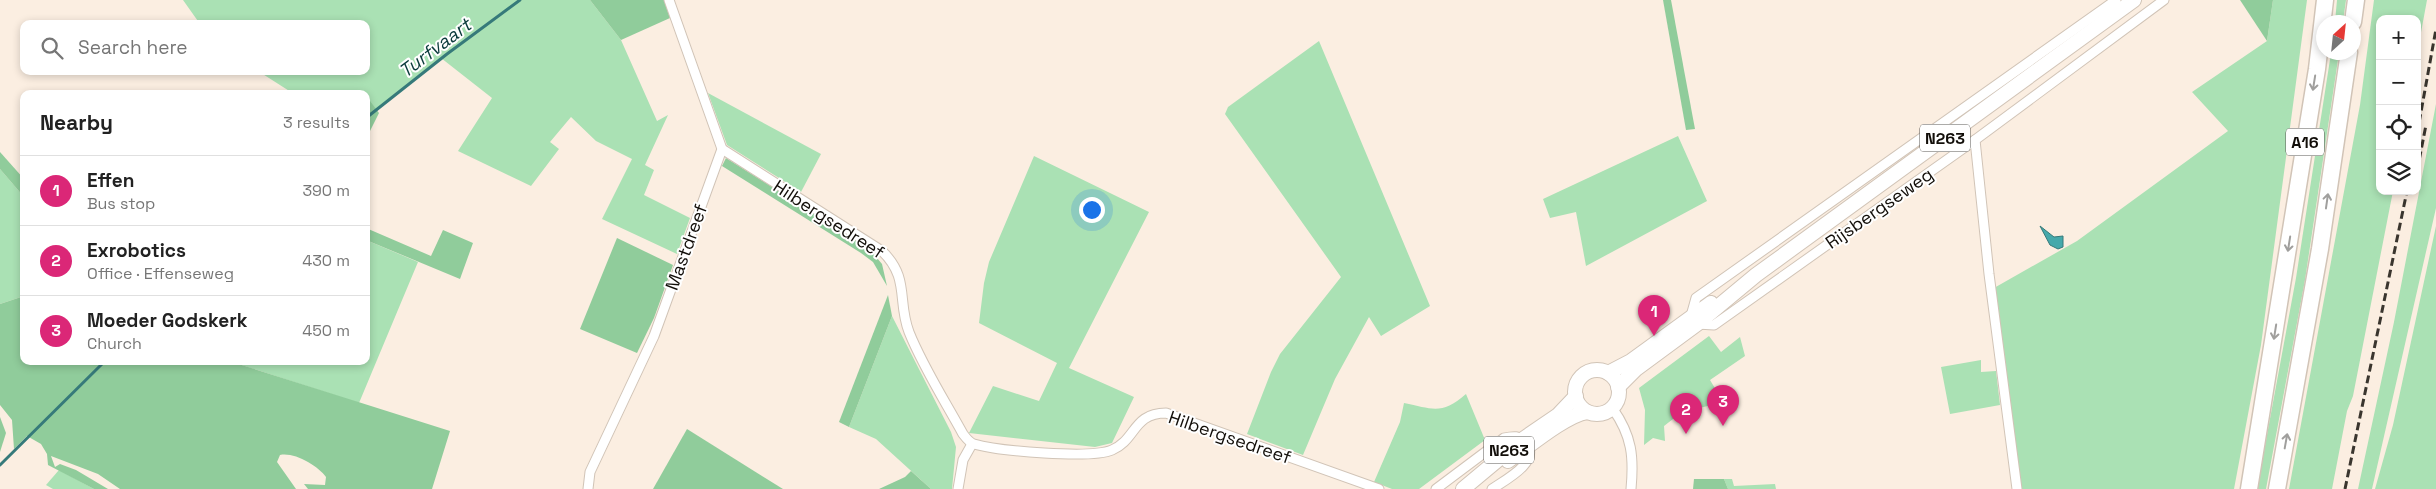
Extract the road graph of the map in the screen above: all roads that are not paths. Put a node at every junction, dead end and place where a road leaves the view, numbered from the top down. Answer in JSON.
{"nodes":[{"id":1,"x":669,"y":0,"type":"edge"},
{"id":2,"x":2116,"y":0,"type":"edge"},
{"id":3,"x":2134,"y":0,"type":"edge"},
{"id":4,"x":2164,"y":0,"type":"edge"},
{"id":5,"x":2325,"y":0,"type":"edge"},
{"id":6,"x":2356,"y":0,"type":"edge"},
{"id":7,"x":2354,"y":15,"type":"edge"},
{"id":8,"x":2348,"y":60,"type":"edge"},
{"id":9,"x":1975,"y":140,"type":"junction"},
{"id":10,"x":722,"y":149,"type":"junction"},
{"id":11,"x":1694,"y":320,"type":"junction"},
{"id":12,"x":1608,"y":373,"type":"junction"},
{"id":13,"x":1618,"y":387,"type":"junction"},
{"id":14,"x":1576,"y":396,"type":"junction"},
{"id":15,"x":1613,"y":409,"type":"junction"},
{"id":16,"x":1588,"y":412,"type":"junction"},
{"id":17,"x":1526,"y":443,"type":"junction"},
{"id":18,"x":972,"y":444,"type":"junction"},
{"id":19,"x":588,"y":489,"type":"edge"},
{"id":20,"x":958,"y":489,"type":"edge"},
{"id":21,"x":1379,"y":489,"type":"edge"},
{"id":22,"x":1436,"y":489,"type":"edge"},
{"id":23,"x":1464,"y":489,"type":"edge"},
{"id":24,"x":1492,"y":489,"type":"edge"},
{"id":25,"x":1631,"y":489,"type":"edge"},
{"id":26,"x":2017,"y":489,"type":"edge"},
{"id":27,"x":2249,"y":489,"type":"edge"},
{"id":28,"x":2278,"y":489,"type":"edge"}],
"edges":[{"from":1,"to":10,"type":"street"},
{"from":2,"to":11,"type":"street","name":"Rijsbergseweg"},
{"from":3,"to":11,"type":"main road","name":"Rijsbergseweg","number":"N263"},
{"from":4,"to":9,"type":"street","name":"Rijsbergseweg"},
{"from":5,"to":27,"type":"highway","number":"A16","one_way":true},
{"from":6,"to":7,"type":"highway"},
{"from":28,"to":8,"type":"highway","number":"A16","one_way":true},
{"from":9,"to":11,"type":"street","name":"Rijsbergseweg"},
{"from":9,"to":26,"type":"street"},
{"from":10,"to":18,"type":"street","name":"Hilbergsedreef"},
{"from":10,"to":19,"type":"street","name":"Mastdreef"},
{"from":11,"to":12,"type":"main road","name":"Rijsbergseweg","number":"N263"},
{"from":11,"to":13,"type":"main road","name":"Rijsbergseweg","number":"N263"},
{"from":12,"to":13,"type":"main road"},
{"from":12,"to":14,"type":"main road","number":"N263"},
{"from":13,"to":15,"type":"main road"},
{"from":14,"to":16,"type":"main road"},
{"from":14,"to":17,"type":"main road","number":"N263"},
{"from":15,"to":16,"type":"main road","number":"N263"},
{"from":15,"to":25,"type":"street"},
{"from":16,"to":17,"type":"main road","number":"N263"},
{"from":17,"to":22,"type":"street"},
{"from":17,"to":23,"type":"main road","number":"N263"},
{"from":17,"to":24,"type":"street"},
{"from":18,"to":20,"type":"street"},
{"from":18,"to":21,"type":"street","name":"Hilbergsedreef"}]}
